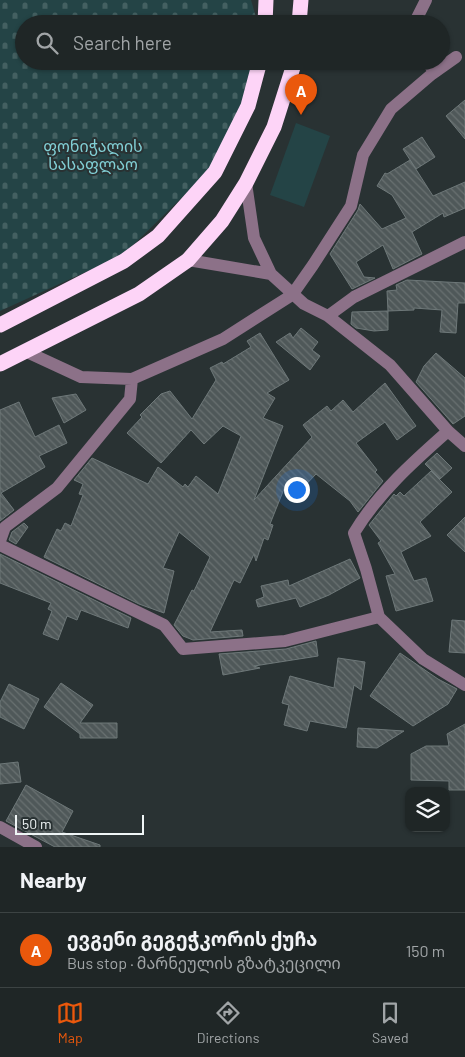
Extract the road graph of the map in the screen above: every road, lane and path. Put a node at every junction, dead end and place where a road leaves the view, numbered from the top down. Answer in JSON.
{"nodes":[{"id":1,"x":266,"y":0,"type":"edge"},
{"id":2,"x":301,"y":0,"type":"edge"},
{"id":3,"x":426,"y":0,"type":"edge"},
{"id":4,"x":265,"y":15,"type":"edge"},
{"id":5,"x":300,"y":15,"type":"edge"},
{"id":6,"x":418,"y":15,"type":"edge"},
{"id":7,"x":456,"y":57,"type":"dead end"},
{"id":8,"x":450,"y":61,"type":"edge"},
{"id":9,"x":258,"y":70,"type":"edge"},
{"id":10,"x":292,"y":70,"type":"edge"},
{"id":11,"x":438,"y":70,"type":"edge"},
{"id":12,"x":435,"y":72,"type":"joint"},
{"id":13,"x":246,"y":183,"type":"junction"},
{"id":14,"x":465,"y":242,"type":"edge"},
{"id":15,"x":188,"y":260,"type":"junction"},
{"id":16,"x":272,"y":274,"type":"junction"},
{"id":17,"x":292,"y":295,"type":"junction"},
{"id":18,"x":328,"y":316,"type":"junction"},
{"id":19,"x":0,"y":325,"type":"edge"},
{"id":20,"x":27,"y":352,"type":"junction"},
{"id":21,"x":0,"y":364,"type":"edge"},
{"id":22,"x":132,"y":379,"type":"junction"},
{"id":23,"x":448,"y":431,"type":"junction"},
{"id":24,"x":465,"y":446,"type":"edge"},
{"id":25,"x":0,"y":543,"type":"edge"},
{"id":26,"x":379,"y":617,"type":"junction"},
{"id":27,"x":465,"y":685,"type":"edge"},
{"id":28,"x":0,"y":827,"type":"edge"},
{"id":29,"x":36,"y":847,"type":"edge"}],
"edges":[{"from":1,"to":4,"type":"highway"},
{"from":2,"to":5,"type":"highway"},
{"from":3,"to":6,"type":"street"},
{"from":7,"to":8,"type":"street"},
{"from":9,"to":19,"type":"highway"},
{"from":10,"to":13,"type":"highway"},
{"from":11,"to":12,"type":"street"},
{"from":12,"to":17,"type":"street"},
{"from":13,"to":15,"type":"highway"},
{"from":13,"to":16,"type":"street"},
{"from":14,"to":18,"type":"street"},
{"from":15,"to":16,"type":"street"},
{"from":15,"to":20,"type":"highway"},
{"from":16,"to":17,"type":"street"},
{"from":17,"to":18,"type":"street"},
{"from":17,"to":22,"type":"street"},
{"from":18,"to":23,"type":"street"},
{"from":20,"to":21,"type":"highway"},
{"from":20,"to":22,"type":"street"},
{"from":22,"to":25,"type":"street"},
{"from":23,"to":24,"type":"street"},
{"from":23,"to":26,"type":"street"},
{"from":25,"to":26,"type":"street"},
{"from":26,"to":27,"type":"street"},
{"from":28,"to":29,"type":"street"}]}
